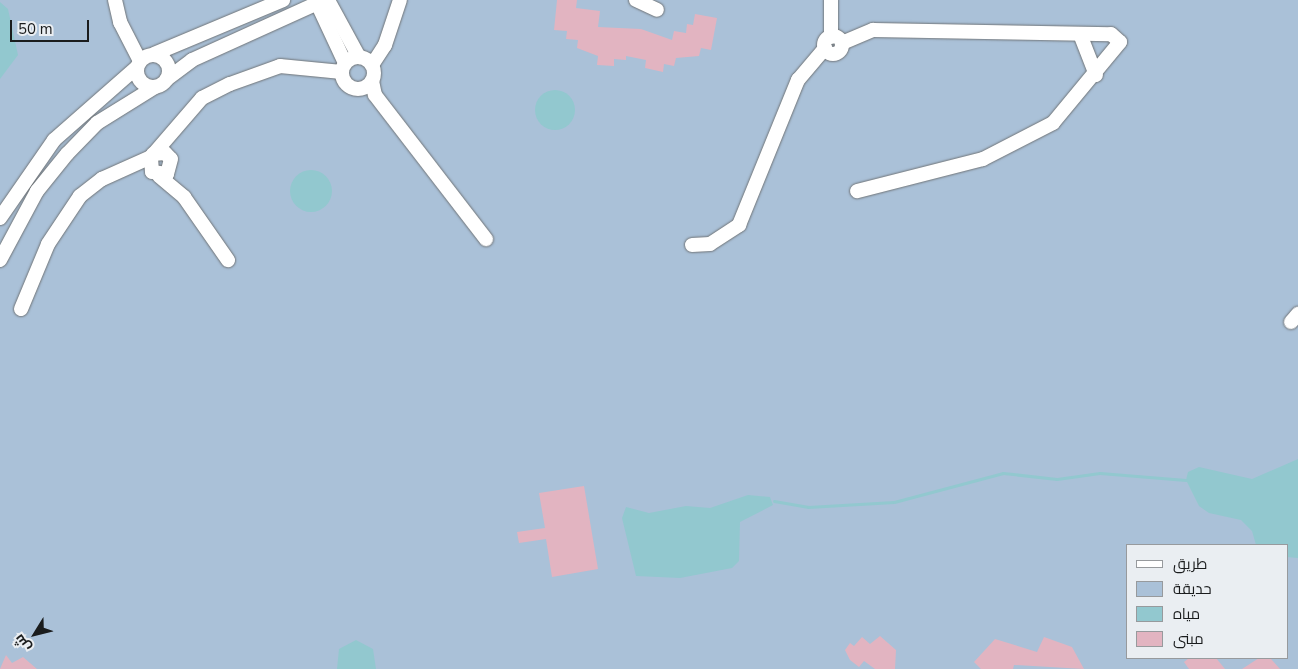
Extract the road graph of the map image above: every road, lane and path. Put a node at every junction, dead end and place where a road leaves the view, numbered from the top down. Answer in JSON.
{"nodes":[{"id":1,"x":115,"y":0,"type":"edge"},
{"id":2,"x":283,"y":0,"type":"edge"},
{"id":3,"x":400,"y":0,"type":"edge"},
{"id":4,"x":636,"y":0,"type":"edge"},
{"id":5,"x":831,"y":0,"type":"edge"},
{"id":6,"x":323,"y":1,"type":"edge"},
{"id":7,"x":657,"y":10,"type":"dead end"},
{"id":8,"x":1080,"y":34,"type":"junction"},
{"id":9,"x":833,"y":43,"type":"junction"},
{"id":10,"x":359,"y":57,"type":"junction"},
{"id":11,"x":145,"y":60,"type":"junction"},
{"id":12,"x":372,"y":65,"type":"junction"},
{"id":13,"x":344,"y":67,"type":"junction"},
{"id":14,"x":1096,"y":75,"type":"junction"},
{"id":15,"x":161,"y":83,"type":"junction"},
{"id":16,"x":366,"y":84,"type":"junction"},
{"id":17,"x":179,"y":128,"type":"junction"},
{"id":18,"x":152,"y":156,"type":"junction"},
{"id":19,"x":172,"y":165,"type":"junction"},
{"id":20,"x":116,"y":174,"type":"junction"},
{"id":21,"x":157,"y":175,"type":"junction"},
{"id":22,"x":857,"y":191,"type":"dead end"},
{"id":23,"x":184,"y":197,"type":"junction"},
{"id":24,"x":0,"y":218,"type":"edge"},
{"id":25,"x":486,"y":239,"type":"dead end"},
{"id":26,"x":692,"y":245,"type":"dead end"},
{"id":27,"x":0,"y":260,"type":"edge"},
{"id":28,"x":228,"y":260,"type":"dead end"},
{"id":29,"x":21,"y":309,"type":"dead end"}],
"edges":[{"from":1,"to":11,"type":"street"},
{"from":2,"to":11,"type":"street"},
{"from":3,"to":12,"type":"street"},
{"from":4,"to":7,"type":"street"},
{"from":5,"to":9,"type":"street"},
{"from":6,"to":10,"type":"street"},
{"from":6,"to":13,"type":"street"},
{"from":6,"to":15,"type":"street"},
{"from":8,"to":9,"type":"street"},
{"from":8,"to":14,"type":"street"},
{"from":8,"to":14,"type":"street"},
{"from":9,"to":26,"type":"street"},
{"from":10,"to":12,"type":"street"},
{"from":10,"to":13,"type":"street"},
{"from":11,"to":15,"type":"street"},
{"from":11,"to":15,"type":"street"},
{"from":11,"to":24,"type":"street"},
{"from":12,"to":16,"type":"street"},
{"from":13,"to":16,"type":"street"},
{"from":13,"to":17,"type":"street"},
{"from":14,"to":22,"type":"street"},
{"from":15,"to":27,"type":"street"},
{"from":16,"to":25,"type":"street"},
{"from":17,"to":18,"type":"street"},
{"from":17,"to":19,"type":"street"},
{"from":18,"to":19,"type":"street"},
{"from":18,"to":20,"type":"street"},
{"from":18,"to":21,"type":"street"},
{"from":19,"to":21,"type":"street"},
{"from":19,"to":23,"type":"street"},
{"from":20,"to":21,"type":"street"},
{"from":20,"to":29,"type":"street"},
{"from":21,"to":23,"type":"street"},
{"from":23,"to":28,"type":"street"}]}
